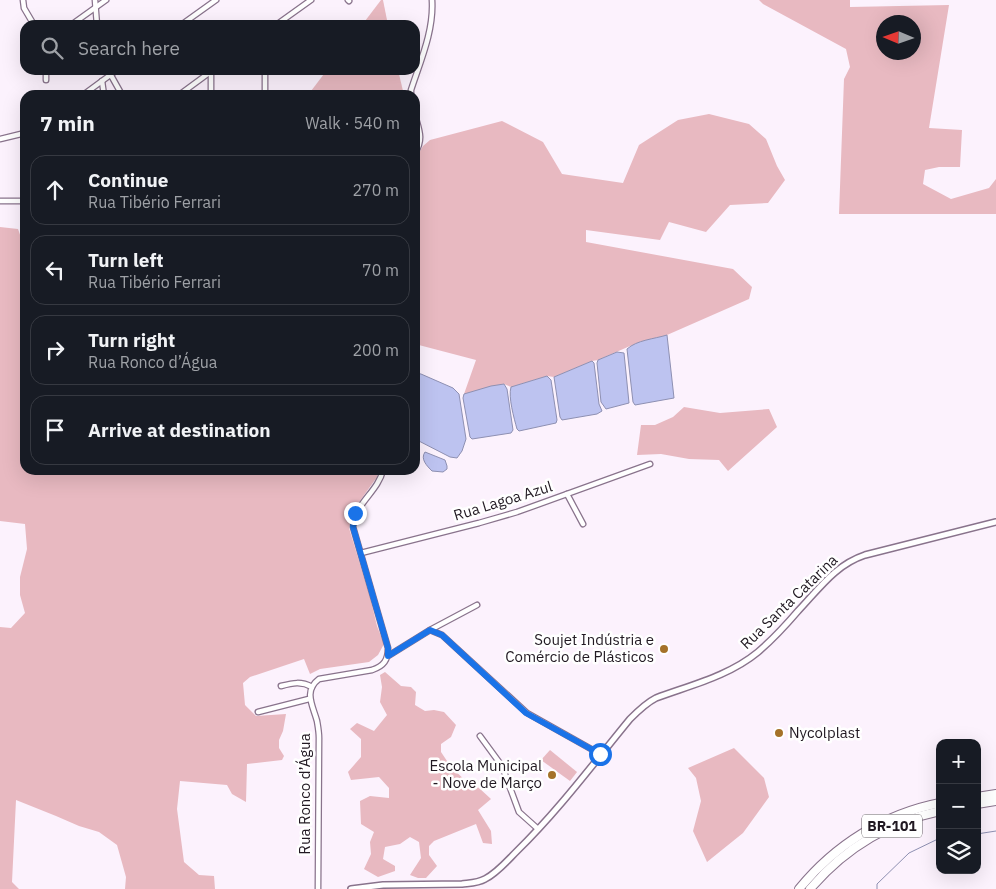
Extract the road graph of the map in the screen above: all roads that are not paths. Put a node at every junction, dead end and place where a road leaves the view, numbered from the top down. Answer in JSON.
{"nodes":[{"id":1,"x":23,"y":0,"type":"edge"},
{"id":2,"x":95,"y":0,"type":"edge"},
{"id":3,"x":106,"y":0,"type":"edge"},
{"id":4,"x":216,"y":0,"type":"edge"},
{"id":5,"x":311,"y":0,"type":"edge"},
{"id":6,"x":432,"y":0,"type":"edge"},
{"id":7,"x":96,"y":8,"type":"junction"},
{"id":8,"x":31,"y":20,"type":"edge"},
{"id":9,"x":78,"y":20,"type":"edge"},
{"id":10,"x":97,"y":20,"type":"edge"},
{"id":11,"x":188,"y":20,"type":"edge"},
{"id":12,"x":283,"y":20,"type":"edge"},
{"id":13,"x":420,"y":62,"type":"edge"},
{"id":14,"x":46,"y":75,"type":"edge"},
{"id":15,"x":110,"y":75,"type":"joint"},
{"id":16,"x":206,"y":75,"type":"edge"},
{"id":17,"x":212,"y":75,"type":"edge"},
{"id":18,"x":265,"y":75,"type":"edge"},
{"id":19,"x":416,"y":75,"type":"edge"},
{"id":20,"x":46,"y":80,"type":"dead end"},
{"id":21,"x":102,"y":81,"type":"junction"},
{"id":22,"x":90,"y":90,"type":"edge"},
{"id":23,"x":103,"y":90,"type":"edge"},
{"id":24,"x":119,"y":90,"type":"edge"},
{"id":25,"x":185,"y":90,"type":"edge"},
{"id":26,"x":211,"y":90,"type":"edge"},
{"id":27,"x":266,"y":90,"type":"edge"},
{"id":28,"x":411,"y":90,"type":"edge"},
{"id":29,"x":20,"y":134,"type":"edge"},
{"id":30,"x":0,"y":139,"type":"edge"},
{"id":31,"x":0,"y":201,"type":"edge"},
{"id":32,"x":20,"y":201,"type":"edge"},
{"id":33,"x":650,"y":464,"type":"dead end"},
{"id":34,"x":381,"y":475,"type":"edge"},
{"id":35,"x":568,"y":494,"type":"junction"},
{"id":36,"x":996,"y":522,"type":"edge"},
{"id":37,"x":583,"y":524,"type":"dead end"},
{"id":38,"x":361,"y":553,"type":"junction"},
{"id":39,"x":477,"y":605,"type":"dead end"},
{"id":40,"x":430,"y":630,"type":"junction"},
{"id":41,"x":388,"y":656,"type":"junction"},
{"id":42,"x":281,"y":686,"type":"dead end"},
{"id":43,"x":312,"y":687,"type":"junction"},
{"id":44,"x":309,"y":699,"type":"junction"},
{"id":45,"x":258,"y":712,"type":"dead end"},
{"id":46,"x":480,"y":736,"type":"dead end"},
{"id":47,"x":600,"y":754,"type":"junction"},
{"id":48,"x":996,"y":794,"type":"edge"},
{"id":49,"x":981,"y":796,"type":"edge"},
{"id":50,"x":996,"y":801,"type":"edge"},
{"id":51,"x":981,"y":803,"type":"edge"},
{"id":52,"x":936,"y":804,"type":"edge"},
{"id":53,"x":936,"y":812,"type":"edge"},
{"id":54,"x":538,"y":829,"type":"junction"},
{"id":55,"x":382,"y":887,"type":"edge"},
{"id":56,"x":318,"y":889,"type":"edge"},
{"id":57,"x":351,"y":889,"type":"edge"},
{"id":58,"x":799,"y":889,"type":"edge"},
{"id":59,"x":810,"y":889,"type":"edge"}],
"edges":[{"from":1,"to":8,"type":"street"},
{"from":2,"to":7,"type":"street"},
{"from":3,"to":7,"type":"street"},
{"from":4,"to":11,"type":"street"},
{"from":5,"to":12,"type":"street"},
{"from":6,"to":13,"type":"street"},
{"from":7,"to":9,"type":"street"},
{"from":7,"to":10,"type":"street"},
{"from":14,"to":20,"type":"street"},
{"from":15,"to":21,"type":"street"},
{"from":15,"to":24,"type":"street"},
{"from":16,"to":25,"type":"street"},
{"from":17,"to":26,"type":"street"},
{"from":18,"to":27,"type":"street"},
{"from":19,"to":28,"type":"street"},
{"from":21,"to":22,"type":"street"},
{"from":21,"to":23,"type":"street"},
{"from":29,"to":30,"type":"street"},
{"from":31,"to":32,"type":"street"},
{"from":33,"to":35,"type":"street","name":"Rua Lagoa Azul"},
{"from":34,"to":38,"type":"street"},
{"from":35,"to":37,"type":"street"},
{"from":35,"to":38,"type":"street","name":"Rua Lagoa Azul"},
{"from":36,"to":47,"type":"street","name":"Rua Santa Catarina"},
{"from":38,"to":41,"type":"street"},
{"from":39,"to":40,"type":"street"},
{"from":40,"to":41,"type":"street"},
{"from":40,"to":47,"type":"street"},
{"from":41,"to":43,"type":"street"},
{"from":42,"to":43,"type":"street"},
{"from":43,"to":44,"type":"street"},
{"from":44,"to":45,"type":"street"},
{"from":44,"to":56,"type":"street","name":"Rua Ronco d’Água"},
{"from":46,"to":54,"type":"street"},
{"from":47,"to":54,"type":"street","name":"Rua Santa Catarina"},
{"from":48,"to":49,"type":"highway"},
{"from":50,"to":51,"type":"highway"},
{"from":52,"to":58,"type":"highway","number":"BR-101"},
{"from":53,"to":59,"type":"highway","number":"BR-101"},
{"from":54,"to":55,"type":"street","name":"Rua Santa Catarina"},
{"from":55,"to":57,"type":"street","name":"Rua Santa Catarina"}]}
